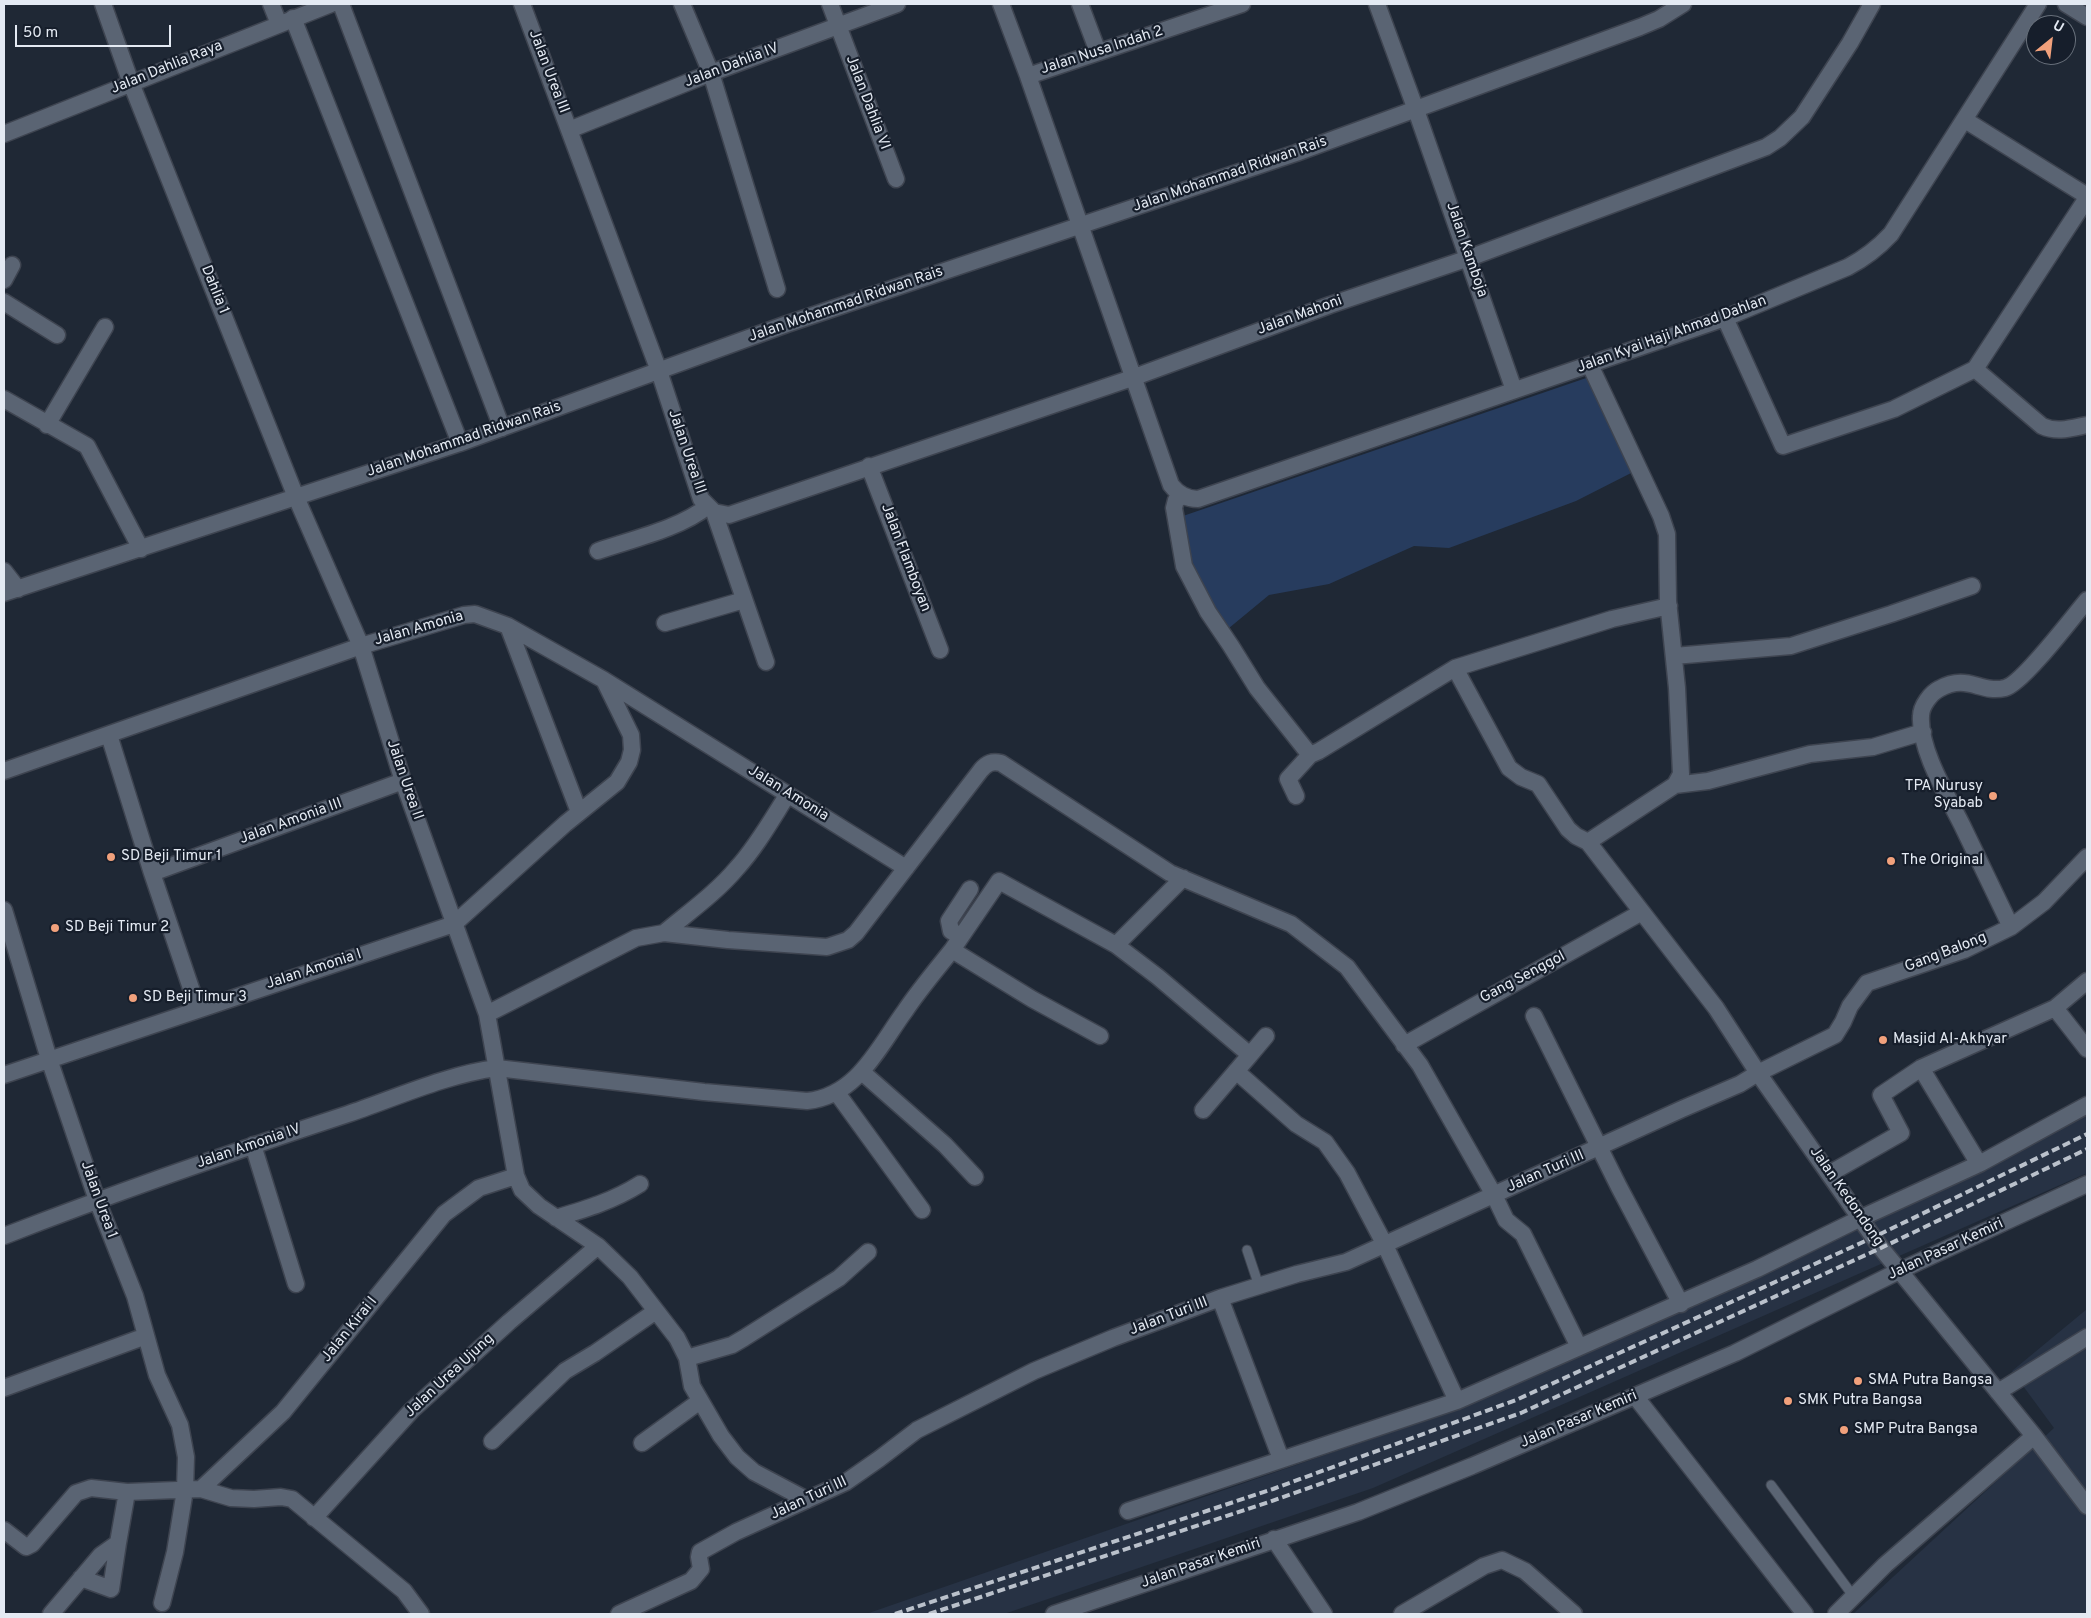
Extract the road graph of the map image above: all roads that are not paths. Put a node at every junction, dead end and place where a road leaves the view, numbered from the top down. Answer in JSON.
{"nodes":[{"id":1,"x":104,"y":4,"type":"edge"},
{"id":2,"x":271,"y":4,"type":"edge"},
{"id":3,"x":342,"y":4,"type":"edge"},
{"id":4,"x":522,"y":4,"type":"edge"},
{"id":5,"x":682,"y":4,"type":"edge"},
{"id":6,"x":830,"y":4,"type":"edge"},
{"id":7,"x":896,"y":4,"type":"edge"},
{"id":8,"x":1000,"y":4,"type":"edge"},
{"id":9,"x":1080,"y":4,"type":"edge"},
{"id":10,"x":1377,"y":4,"type":"edge"},
{"id":11,"x":1683,"y":4,"type":"edge"},
{"id":12,"x":1872,"y":4,"type":"edge"},
{"id":13,"x":2066,"y":4,"type":"edge"},
{"id":14,"x":323,"y":5,"type":"edge"},
{"id":15,"x":1236,"y":5,"type":"edge"},
{"id":16,"x":2032,"y":6,"type":"edge"},
{"id":17,"x":2087,"y":17,"type":"edge"},
{"id":18,"x":286,"y":21,"type":"junction"},
{"id":19,"x":839,"y":26,"type":"junction"},
{"id":20,"x":1098,"y":52,"type":"junction"},
{"id":21,"x":711,"y":73,"type":"junction"},
{"id":22,"x":1028,"y":76,"type":"junction"},
{"id":23,"x":131,"y":83,"type":"junction"},
{"id":24,"x":1416,"y":110,"type":"junction"},
{"id":25,"x":1965,"y":120,"type":"junction"},
{"id":26,"x":569,"y":130,"type":"junction"},
{"id":27,"x":4,"y":134,"type":"edge"},
{"id":28,"x":896,"y":179,"type":"dead end"},
{"id":29,"x":2087,"y":197,"type":"edge"},
{"id":30,"x":1079,"y":225,"type":"junction"},
{"id":31,"x":1469,"y":258,"type":"junction"},
{"id":32,"x":12,"y":265,"type":"dead end"},
{"id":33,"x":4,"y":280,"type":"edge"},
{"id":34,"x":777,"y":289,"type":"dead end"},
{"id":35,"x":4,"y":302,"type":"edge"},
{"id":36,"x":1725,"y":318,"type":"junction"},
{"id":37,"x":105,"y":327,"type":"dead end"},
{"id":38,"x":57,"y":335,"type":"dead end"},
{"id":39,"x":1590,"y":365,"type":"junction"},
{"id":40,"x":1975,"y":369,"type":"junction"},
{"id":41,"x":659,"y":371,"type":"junction"},
{"id":42,"x":1132,"y":378,"type":"junction"},
{"id":43,"x":1514,"y":390,"type":"junction"},
{"id":44,"x":4,"y":399,"type":"edge"},
{"id":45,"x":47,"y":424,"type":"junction"},
{"id":46,"x":2087,"y":426,"type":"edge"},
{"id":47,"x":502,"y":428,"type":"junction"},
{"id":48,"x":460,"y":443,"type":"junction"},
{"id":49,"x":869,"y":466,"type":"junction"},
{"id":50,"x":1183,"y":496,"type":"junction"},
{"id":51,"x":296,"y":497,"type":"junction"},
{"id":52,"x":711,"y":509,"type":"junction"},
{"id":53,"x":141,"y":549,"type":"junction"},
{"id":54,"x":598,"y":551,"type":"dead end"},
{"id":55,"x":4,"y":572,"type":"edge"},
{"id":56,"x":1972,"y":586,"type":"dead end"},
{"id":57,"x":11,"y":591,"type":"edge"},
{"id":58,"x":744,"y":600,"type":"junction"},
{"id":59,"x":2087,"y":600,"type":"edge"},
{"id":60,"x":1669,"y":606,"type":"junction"},
{"id":61,"x":665,"y":623,"type":"dead end"},
{"id":62,"x":508,"y":626,"type":"junction"},
{"id":63,"x":361,"y":646,"type":"junction"},
{"id":64,"x":940,"y":650,"type":"dead end"},
{"id":65,"x":1674,"y":656,"type":"junction"},
{"id":66,"x":766,"y":662,"type":"dead end"},
{"id":67,"x":1455,"y":668,"type":"junction"},
{"id":68,"x":604,"y":680,"type":"junction"},
{"id":69,"x":1923,"y":732,"type":"junction"},
{"id":70,"x":109,"y":735,"type":"junction"},
{"id":71,"x":1310,"y":755,"type":"junction"},
{"id":72,"x":4,"y":771,"type":"edge"},
{"id":73,"x":403,"y":781,"type":"junction"},
{"id":74,"x":1675,"y":785,"type":"junction"},
{"id":75,"x":788,"y":794,"type":"junction"},
{"id":76,"x":1296,"y":796,"type":"dead end"},
{"id":77,"x":579,"y":812,"type":"junction"},
{"id":78,"x":1588,"y":842,"type":"junction"},
{"id":79,"x":2087,"y":857,"type":"edge"},
{"id":80,"x":906,"y":868,"type":"junction"},
{"id":81,"x":152,"y":873,"type":"junction"},
{"id":82,"x":1183,"y":878,"type":"junction"},
{"id":83,"x":970,"y":890,"type":"dead end"},
{"id":84,"x":1642,"y":912,"type":"junction"},
{"id":85,"x":5,"y":919,"type":"edge"},
{"id":86,"x":454,"y":924,"type":"junction"},
{"id":87,"x":2011,"y":927,"type":"junction"},
{"id":88,"x":664,"y":933,"type":"junction"},
{"id":89,"x":956,"y":943,"type":"junction"},
{"id":90,"x":1116,"y":945,"type":"junction"},
{"id":91,"x":2087,"y":982,"type":"edge"},
{"id":92,"x":2056,"y":1008,"type":"junction"},
{"id":93,"x":198,"y":1009,"type":"junction"},
{"id":94,"x":487,"y":1014,"type":"junction"},
{"id":95,"x":1534,"y":1016,"type":"dead end"},
{"id":96,"x":1100,"y":1036,"type":"dead end"},
{"id":97,"x":1266,"y":1036,"type":"dead end"},
{"id":98,"x":1404,"y":1045,"type":"junction"},
{"id":99,"x":2087,"y":1049,"type":"edge"},
{"id":100,"x":1250,"y":1055,"type":"junction"},
{"id":101,"x":50,"y":1059,"type":"junction"},
{"id":102,"x":497,"y":1068,"type":"junction"},
{"id":103,"x":1921,"y":1068,"type":"junction"},
{"id":104,"x":1236,"y":1071,"type":"junction"},
{"id":105,"x":862,"y":1072,"type":"junction"},
{"id":106,"x":1758,"y":1073,"type":"junction"},
{"id":107,"x":4,"y":1075,"type":"edge"},
{"id":108,"x":837,"y":1093,"type":"junction"},
{"id":109,"x":2087,"y":1105,"type":"edge"},
{"id":110,"x":1203,"y":1110,"type":"dead end"},
{"id":111,"x":253,"y":1145,"type":"junction"},
{"id":112,"x":1601,"y":1147,"type":"junction"},
{"id":113,"x":1979,"y":1164,"type":"junction"},
{"id":114,"x":1829,"y":1174,"type":"junction"},
{"id":115,"x":975,"y":1177,"type":"dead end"},
{"id":116,"x":509,"y":1178,"type":"junction"},
{"id":117,"x":640,"y":1184,"type":"dead end"},
{"id":118,"x":2087,"y":1184,"type":"edge"},
{"id":119,"x":1494,"y":1195,"type":"junction"},
{"id":120,"x":97,"y":1200,"type":"junction"},
{"id":121,"x":922,"y":1210,"type":"dead end"},
{"id":122,"x":556,"y":1218,"type":"junction"},
{"id":123,"x":1860,"y":1218,"type":"junction"},
{"id":124,"x":4,"y":1236,"type":"edge"},
{"id":125,"x":598,"y":1246,"type":"junction"},
{"id":126,"x":1385,"y":1246,"type":"junction"},
{"id":127,"x":1247,"y":1250,"type":"dead end"},
{"id":128,"x":868,"y":1252,"type":"dead end"},
{"id":129,"x":1899,"y":1271,"type":"junction"},
{"id":130,"x":296,"y":1284,"type":"dead end"},
{"id":131,"x":1259,"y":1286,"type":"junction"},
{"id":132,"x":1220,"y":1298,"type":"junction"},
{"id":133,"x":1681,"y":1304,"type":"junction"},
{"id":134,"x":656,"y":1311,"type":"junction"},
{"id":135,"x":146,"y":1336,"type":"junction"},
{"id":136,"x":2087,"y":1337,"type":"edge"},
{"id":137,"x":1579,"y":1347,"type":"junction"},
{"id":138,"x":687,"y":1358,"type":"junction"},
{"id":139,"x":4,"y":1388,"type":"edge"},
{"id":140,"x":1998,"y":1392,"type":"junction"},
{"id":141,"x":1635,"y":1396,"type":"junction"},
{"id":142,"x":700,"y":1401,"type":"junction"},
{"id":143,"x":1457,"y":1401,"type":"junction"},
{"id":144,"x":2034,"y":1436,"type":"junction"},
{"id":145,"x":492,"y":1441,"type":"dead end"},
{"id":146,"x":642,"y":1443,"type":"dead end"},
{"id":147,"x":1281,"y":1459,"type":"junction"},
{"id":148,"x":1771,"y":1485,"type":"dead end"},
{"id":149,"x":201,"y":1489,"type":"junction"},
{"id":150,"x":185,"y":1490,"type":"junction"},
{"id":151,"x":127,"y":1492,"type":"junction"},
{"id":152,"x":807,"y":1500,"type":"junction"},
{"id":153,"x":2087,"y":1506,"type":"edge"},
{"id":154,"x":1128,"y":1510,"type":"dead end"},
{"id":155,"x":314,"y":1518,"type":"junction"},
{"id":156,"x":4,"y":1530,"type":"edge"},
{"id":157,"x":1274,"y":1539,"type":"junction"},
{"id":158,"x":118,"y":1543,"type":"junction"},
{"id":159,"x":81,"y":1578,"type":"junction"},
{"id":160,"x":1854,"y":1597,"type":"junction"},
{"id":161,"x":162,"y":1603,"type":"dead end"},
{"id":162,"x":50,"y":1614,"type":"edge"},
{"id":163,"x":421,"y":1614,"type":"edge"},
{"id":164,"x":619,"y":1614,"type":"edge"},
{"id":165,"x":1054,"y":1614,"type":"edge"},
{"id":166,"x":1324,"y":1614,"type":"edge"},
{"id":167,"x":1402,"y":1614,"type":"edge"},
{"id":168,"x":1574,"y":1614,"type":"edge"},
{"id":169,"x":1805,"y":1614,"type":"edge"},
{"id":170,"x":1836,"y":1614,"type":"edge"}],
"edges":[{"from":1,"to":23,"type":"street","name":"Dahlia 1"},
{"from":2,"to":18,"type":"street"},
{"from":3,"to":47,"type":"street"},
{"from":4,"to":26,"type":"street","name":"Jalan Urea III"},
{"from":5,"to":21,"type":"street"},
{"from":6,"to":19,"type":"street","name":"Jalan Dahlia VI"},
{"from":7,"to":19,"type":"street","name":"Jalan Dahlia IV"},
{"from":8,"to":22,"type":"street"},
{"from":9,"to":20,"type":"street"},
{"from":10,"to":24,"type":"street","name":"Jalan Kamboja"},
{"from":11,"to":24,"type":"street","name":"Jalan Mohammad Ridwan Rais"},
{"from":12,"to":31,"type":"street","name":"Jalan Mahoni"},
{"from":13,"to":17,"type":"street"},
{"from":14,"to":18,"type":"street","name":"Jalan Dahlia Raya"},
{"from":15,"to":20,"type":"street","name":"Jalan Nusa Indah 2"},
{"from":16,"to":25,"type":"street","name":"Jalan Kyai Haji Ahmad Dahlan"},
{"from":18,"to":23,"type":"street","name":"Jalan Dahlia Raya"},
{"from":18,"to":48,"type":"street"},
{"from":19,"to":21,"type":"street","name":"Jalan Dahlia IV"},
{"from":19,"to":28,"type":"street","name":"Jalan Dahlia VI"},
{"from":20,"to":22,"type":"street","name":"Jalan Nusa Indah 2"},
{"from":21,"to":26,"type":"street","name":"Jalan Dahlia IV"},
{"from":21,"to":34,"type":"street"},
{"from":22,"to":30,"type":"street","name":"Jalan Nusa Indah 2"},
{"from":23,"to":27,"type":"street","name":"Jalan Dahlia Raya"},
{"from":23,"to":51,"type":"street","name":"Dahlia 1"},
{"from":24,"to":30,"type":"street","name":"Jalan Mohammad Ridwan Rais"},
{"from":24,"to":31,"type":"street","name":"Jalan Kamboja"},
{"from":25,"to":29,"type":"street"},
{"from":25,"to":36,"type":"street","name":"Jalan Kyai Haji Ahmad Dahlan"},
{"from":26,"to":41,"type":"street","name":"Jalan Urea III"},
{"from":29,"to":40,"type":"street"},
{"from":30,"to":41,"type":"street","name":"Jalan Mohammad Ridwan Rais"},
{"from":30,"to":42,"type":"street","name":"Jalan Nusa Indah 2"},
{"from":31,"to":42,"type":"street","name":"Jalan Mahoni"},
{"from":31,"to":43,"type":"street","name":"Jalan Kamboja"},
{"from":32,"to":33,"type":"street"},
{"from":35,"to":38,"type":"street"},
{"from":36,"to":39,"type":"street","name":"Jalan Kyai Haji Ahmad Dahlan"},
{"from":36,"to":40,"type":"street"},
{"from":37,"to":45,"type":"street"},
{"from":39,"to":43,"type":"street","name":"Jalan Kyai Haji Ahmad Dahlan"},
{"from":39,"to":60,"type":"street"},
{"from":40,"to":46,"type":"street"},
{"from":41,"to":47,"type":"street","name":"Jalan Mohammad Ridwan Rais"},
{"from":41,"to":52,"type":"street","name":"Jalan Urea III"},
{"from":42,"to":49,"type":"street","name":"Jalan Urea III"},
{"from":42,"to":50,"type":"street","name":"Jalan Nusa Indah 2"},
{"from":43,"to":50,"type":"street","name":"Jalan Kyai Haji Ahmad Dahlan"},
{"from":44,"to":45,"type":"street"},
{"from":45,"to":53,"type":"street"},
{"from":47,"to":48,"type":"street","name":"Jalan Mohammad Ridwan Rais"},
{"from":48,"to":51,"type":"street","name":"Jalan Mohammad Ridwan Rais"},
{"from":49,"to":52,"type":"street","name":"Jalan Urea III"},
{"from":49,"to":64,"type":"street","name":"Jalan Flamboyan"},
{"from":50,"to":71,"type":"street"},
{"from":51,"to":53,"type":"street","name":"Jalan Mohammad Ridwan Rais"},
{"from":51,"to":63,"type":"street","name":"Jalan Urea II"},
{"from":52,"to":54,"type":"street"},
{"from":52,"to":58,"type":"street"},
{"from":53,"to":57,"type":"street","name":"Jalan Mohammad Ridwan Rais"},
{"from":55,"to":57,"type":"street"},
{"from":56,"to":65,"type":"street"},
{"from":58,"to":61,"type":"street"},
{"from":58,"to":66,"type":"street"},
{"from":59,"to":69,"type":"street"},
{"from":60,"to":65,"type":"street"},
{"from":60,"to":67,"type":"street"},
{"from":62,"to":63,"type":"street","name":"Jalan Amonia"},
{"from":62,"to":68,"type":"street","name":"Jalan Amonia"},
{"from":62,"to":77,"type":"street"},
{"from":63,"to":70,"type":"street","name":"Jalan Amonia"},
{"from":63,"to":73,"type":"street","name":"Jalan Urea II"},
{"from":65,"to":74,"type":"street"},
{"from":67,"to":71,"type":"street"},
{"from":67,"to":78,"type":"street","name":"Jalan Kedondong"},
{"from":68,"to":75,"type":"street","name":"Jalan Amonia"},
{"from":68,"to":77,"type":"street"},
{"from":69,"to":74,"type":"street"},
{"from":69,"to":87,"type":"street"},
{"from":70,"to":72,"type":"street","name":"Jalan Amonia"},
{"from":70,"to":81,"type":"street"},
{"from":71,"to":76,"type":"street"},
{"from":73,"to":81,"type":"street","name":"Jalan Amonia III"},
{"from":73,"to":86,"type":"street","name":"Jalan Urea II"},
{"from":74,"to":78,"type":"street"},
{"from":75,"to":80,"type":"street","name":"Jalan Amonia"},
{"from":75,"to":88,"type":"street"},
{"from":77,"to":86,"type":"street"},
{"from":78,"to":84,"type":"street","name":"Jalan Kedondong"},
{"from":79,"to":87,"type":"street"},
{"from":80,"to":82,"type":"street"},
{"from":80,"to":88,"type":"street"},
{"from":81,"to":93,"type":"street"},
{"from":82,"to":90,"type":"street"},
{"from":82,"to":98,"type":"street"},
{"from":83,"to":89,"type":"street"},
{"from":84,"to":98,"type":"street","name":"Gang Senggol"},
{"from":84,"to":106,"type":"street","name":"Jalan Kedondong"},
{"from":85,"to":101,"type":"street","name":"Jalan Urea 1"},
{"from":86,"to":93,"type":"street","name":"Jalan Amonia I"},
{"from":86,"to":94,"type":"street","name":"Jalan Urea II"},
{"from":87,"to":106,"type":"street","name":"Gang Balong"},
{"from":88,"to":94,"type":"street"},
{"from":89,"to":90,"type":"street"},
{"from":89,"to":96,"type":"street"},
{"from":89,"to":105,"type":"street"},
{"from":90,"to":100,"type":"street"},
{"from":91,"to":92,"type":"street"},
{"from":92,"to":99,"type":"street"},
{"from":92,"to":103,"type":"street"},
{"from":93,"to":101,"type":"street","name":"Jalan Amonia I"},
{"from":94,"to":102,"type":"street","name":"Jalan Urea II"},
{"from":95,"to":112,"type":"street"},
{"from":97,"to":100,"type":"street"},
{"from":98,"to":119,"type":"street"},
{"from":100,"to":104,"type":"street"},
{"from":101,"to":107,"type":"street","name":"Jalan Amonia I"},
{"from":101,"to":120,"type":"street","name":"Jalan Urea 1"},
{"from":102,"to":108,"type":"street","name":"Jalan Amonia IV"},
{"from":102,"to":111,"type":"street","name":"Jalan Amonia IV"},
{"from":102,"to":116,"type":"street"},
{"from":103,"to":113,"type":"street"},
{"from":103,"to":114,"type":"street"},
{"from":104,"to":110,"type":"street"},
{"from":104,"to":126,"type":"street"},
{"from":105,"to":108,"type":"street"},
{"from":105,"to":115,"type":"street"},
{"from":106,"to":112,"type":"street","name":"Jalan Turi III"},
{"from":106,"to":114,"type":"street","name":"Jalan Kedondong"},
{"from":108,"to":121,"type":"street"},
{"from":109,"to":113,"type":"street"},
{"from":111,"to":120,"type":"street","name":"Jalan Amonia IV"},
{"from":111,"to":130,"type":"street"},
{"from":112,"to":119,"type":"street","name":"Jalan Turi III"},
{"from":112,"to":133,"type":"street"},
{"from":113,"to":123,"type":"street"},
{"from":114,"to":123,"type":"street","name":"Jalan Kedondong"},
{"from":116,"to":122,"type":"street"},
{"from":116,"to":149,"type":"street","name":"Jalan Kirai I"},
{"from":117,"to":122,"type":"street"},
{"from":118,"to":129,"type":"street","name":"Jalan Pasar Kemiri"},
{"from":119,"to":126,"type":"street","name":"Jalan Turi III"},
{"from":119,"to":137,"type":"street"},
{"from":120,"to":124,"type":"street","name":"Jalan Amonia IV"},
{"from":120,"to":135,"type":"street","name":"Jalan Urea 1"},
{"from":122,"to":125,"type":"street"},
{"from":123,"to":129,"type":"street","name":"Jalan Kedondong"},
{"from":123,"to":133,"type":"street"},
{"from":125,"to":134,"type":"street"},
{"from":125,"to":155,"type":"street","name":"Jalan Urea Ujung"},
{"from":126,"to":131,"type":"street","name":"Jalan Turi III"},
{"from":126,"to":143,"type":"street"},
{"from":127,"to":131,"type":"lane"},
{"from":128,"to":138,"type":"street"},
{"from":129,"to":140,"type":"street","name":"Jalan Kedondong"},
{"from":129,"to":141,"type":"street","name":"Jalan Pasar Kemiri"},
{"from":131,"to":132,"type":"street","name":"Jalan Turi III"},
{"from":132,"to":147,"type":"street"},
{"from":132,"to":152,"type":"street","name":"Jalan Turi III"},
{"from":133,"to":137,"type":"street"},
{"from":134,"to":138,"type":"street"},
{"from":134,"to":145,"type":"street"},
{"from":135,"to":139,"type":"street"},
{"from":135,"to":150,"type":"street","name":"Jalan Urea 1"},
{"from":136,"to":140,"type":"street"},
{"from":137,"to":143,"type":"street"},
{"from":138,"to":142,"type":"street"},
{"from":140,"to":144,"type":"street","name":"Jalan Kedondong"},
{"from":141,"to":157,"type":"street","name":"Jalan Pasar Kemiri"},
{"from":141,"to":169,"type":"street"},
{"from":142,"to":146,"type":"street"},
{"from":142,"to":152,"type":"street"},
{"from":143,"to":147,"type":"street"},
{"from":144,"to":153,"type":"street","name":"Jalan Kedondong"},
{"from":144,"to":160,"type":"street"},
{"from":147,"to":154,"type":"street"},
{"from":148,"to":160,"type":"lane"},
{"from":149,"to":150,"type":"street"},
{"from":149,"to":155,"type":"street"},
{"from":150,"to":151,"type":"street"},
{"from":150,"to":161,"type":"street","name":"Jalan Urea 1"},
{"from":151,"to":156,"type":"street"},
{"from":151,"to":158,"type":"street"},
{"from":152,"to":164,"type":"street","name":"Jalan Turi III"},
{"from":155,"to":163,"type":"street"},
{"from":157,"to":165,"type":"street","name":"Jalan Pasar Kemiri"},
{"from":157,"to":166,"type":"street"},
{"from":158,"to":159,"type":"street"},
{"from":158,"to":159,"type":"street"},
{"from":159,"to":162,"type":"street"},
{"from":160,"to":170,"type":"street"},
{"from":167,"to":168,"type":"street"}]}
